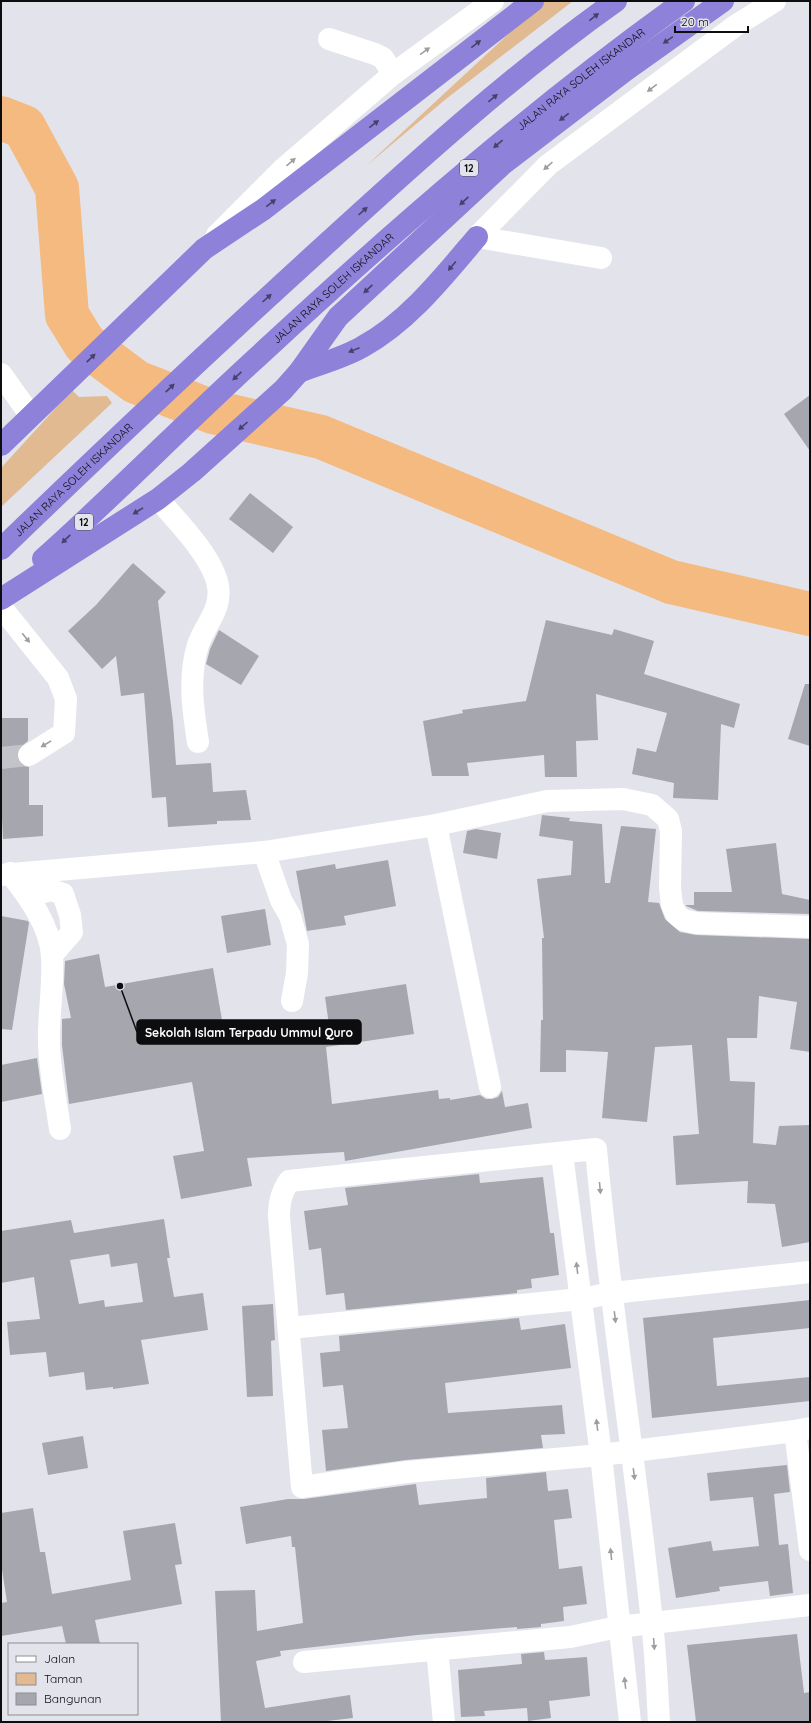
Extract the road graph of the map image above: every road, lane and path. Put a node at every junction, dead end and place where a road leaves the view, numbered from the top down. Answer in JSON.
{"nodes":[{"id":1,"x":493,"y":1,"type":"edge"},
{"id":2,"x":533,"y":1,"type":"edge"},
{"id":3,"x":616,"y":1,"type":"edge"},
{"id":4,"x":684,"y":1,"type":"edge"},
{"id":5,"x":723,"y":1,"type":"edge"},
{"id":6,"x":775,"y":1,"type":"edge"},
{"id":7,"x":329,"y":39,"type":"dead end"},
{"id":8,"x":393,"y":74,"type":"junction"},
{"id":9,"x":477,"y":237,"type":"junction"},
{"id":10,"x":201,"y":252,"type":"junction"},
{"id":11,"x":601,"y":258,"type":"dead end"},
{"id":12,"x":299,"y":372,"type":"junction"},
{"id":13,"x":1,"y":374,"type":"edge"},
{"id":14,"x":31,"y":416,"type":"junction"},
{"id":15,"x":1,"y":446,"type":"edge"},
{"id":16,"x":158,"y":499,"type":"junction"},
{"id":17,"x":1,"y":549,"type":"edge"},
{"id":18,"x":1,"y":598,"type":"edge"},
{"id":19,"x":1,"y":607,"type":"edge"},
{"id":20,"x":198,"y":742,"type":"dead end"},
{"id":21,"x":29,"y":755,"type":"tunnel mouth"},
{"id":22,"x":436,"y":825,"type":"junction"},
{"id":23,"x":264,"y":852,"type":"junction"},
{"id":24,"x":5,"y":874,"type":"edge"},
{"id":25,"x":28,"y":896,"type":"junction"},
{"id":26,"x":810,"y":927,"type":"edge"},
{"id":27,"x":52,"y":955,"type":"junction"},
{"id":28,"x":292,"y":1000,"type":"dead end"},
{"id":29,"x":490,"y":1087,"type":"dead end"},
{"id":30,"x":60,"y":1129,"type":"dead end"},
{"id":31,"x":562,"y":1154,"type":"junction"},
{"id":32,"x":810,"y":1272,"type":"edge"},
{"id":33,"x":612,"y":1293,"type":"junction"},
{"id":34,"x":581,"y":1299,"type":"junction"},
{"id":35,"x":290,"y":1328,"type":"junction"},
{"id":36,"x":803,"y":1430,"type":"edge"},
{"id":37,"x":631,"y":1450,"type":"junction"},
{"id":38,"x":601,"y":1455,"type":"junction"},
{"id":39,"x":810,"y":1550,"type":"edge"},
{"id":40,"x":810,"y":1605,"type":"edge"},
{"id":41,"x":652,"y":1623,"type":"junction"},
{"id":42,"x":618,"y":1627,"type":"junction"},
{"id":43,"x":437,"y":1649,"type":"junction"},
{"id":44,"x":304,"y":1662,"type":"dead end"},
{"id":45,"x":444,"y":1722,"type":"edge"},
{"id":46,"x":630,"y":1722,"type":"edge"},
{"id":47,"x":659,"y":1722,"type":"edge"}],
"edges":[{"from":8,"to":1,"type":"street","one_way":true},
{"from":10,"to":2,"type":"highway","one_way":true},
{"from":17,"to":3,"type":"highway","name":"JALAN RAYA SOLEH ISKANDAR","one_way":true},
{"from":4,"to":18,"type":"highway","name":"JALAN RAYA SOLEH ISKANDAR","number":"12","one_way":true},
{"from":5,"to":12,"type":"highway","one_way":true},
{"from":6,"to":9,"type":"street","one_way":true},
{"from":7,"to":8,"type":"street"},
{"from":10,"to":8,"type":"street","one_way":true},
{"from":9,"to":11,"type":"street"},
{"from":9,"to":12,"type":"highway","one_way":true},
{"from":14,"to":10,"type":"highway","one_way":true},
{"from":12,"to":16,"type":"highway","one_way":true},
{"from":13,"to":14,"type":"street"},
{"from":14,"to":15,"type":"highway"},
{"from":16,"to":18,"type":"highway","one_way":true},
{"from":16,"to":20,"type":"street"},
{"from":19,"to":21,"type":"street","one_way":true},
{"from":22,"to":23,"type":"street"},
{"from":22,"to":26,"type":"street"},
{"from":22,"to":29,"type":"street"},
{"from":23,"to":24,"type":"street"},
{"from":23,"to":28,"type":"street"},
{"from":24,"to":25,"type":"street"},
{"from":25,"to":27,"type":"street"},
{"from":25,"to":27,"type":"street"},
{"from":27,"to":30,"type":"street"},
{"from":31,"to":33,"type":"street","one_way":true},
{"from":34,"to":31,"type":"street","one_way":true},
{"from":31,"to":35,"type":"street"},
{"from":32,"to":33,"type":"street"},
{"from":33,"to":34,"type":"street"},
{"from":33,"to":37,"type":"street","one_way":true},
{"from":34,"to":35,"type":"street"},
{"from":38,"to":34,"type":"street","one_way":true},
{"from":35,"to":38,"type":"street"},
{"from":36,"to":37,"type":"street"},
{"from":36,"to":39,"type":"street"},
{"from":37,"to":38,"type":"street"},
{"from":37,"to":41,"type":"street","one_way":true},
{"from":42,"to":38,"type":"street","one_way":true},
{"from":40,"to":41,"type":"street"},
{"from":41,"to":42,"type":"street"},
{"from":41,"to":47,"type":"street","one_way":true},
{"from":42,"to":43,"type":"street"},
{"from":46,"to":42,"type":"street","one_way":true},
{"from":43,"to":44,"type":"street"},
{"from":43,"to":45,"type":"street"}]}
